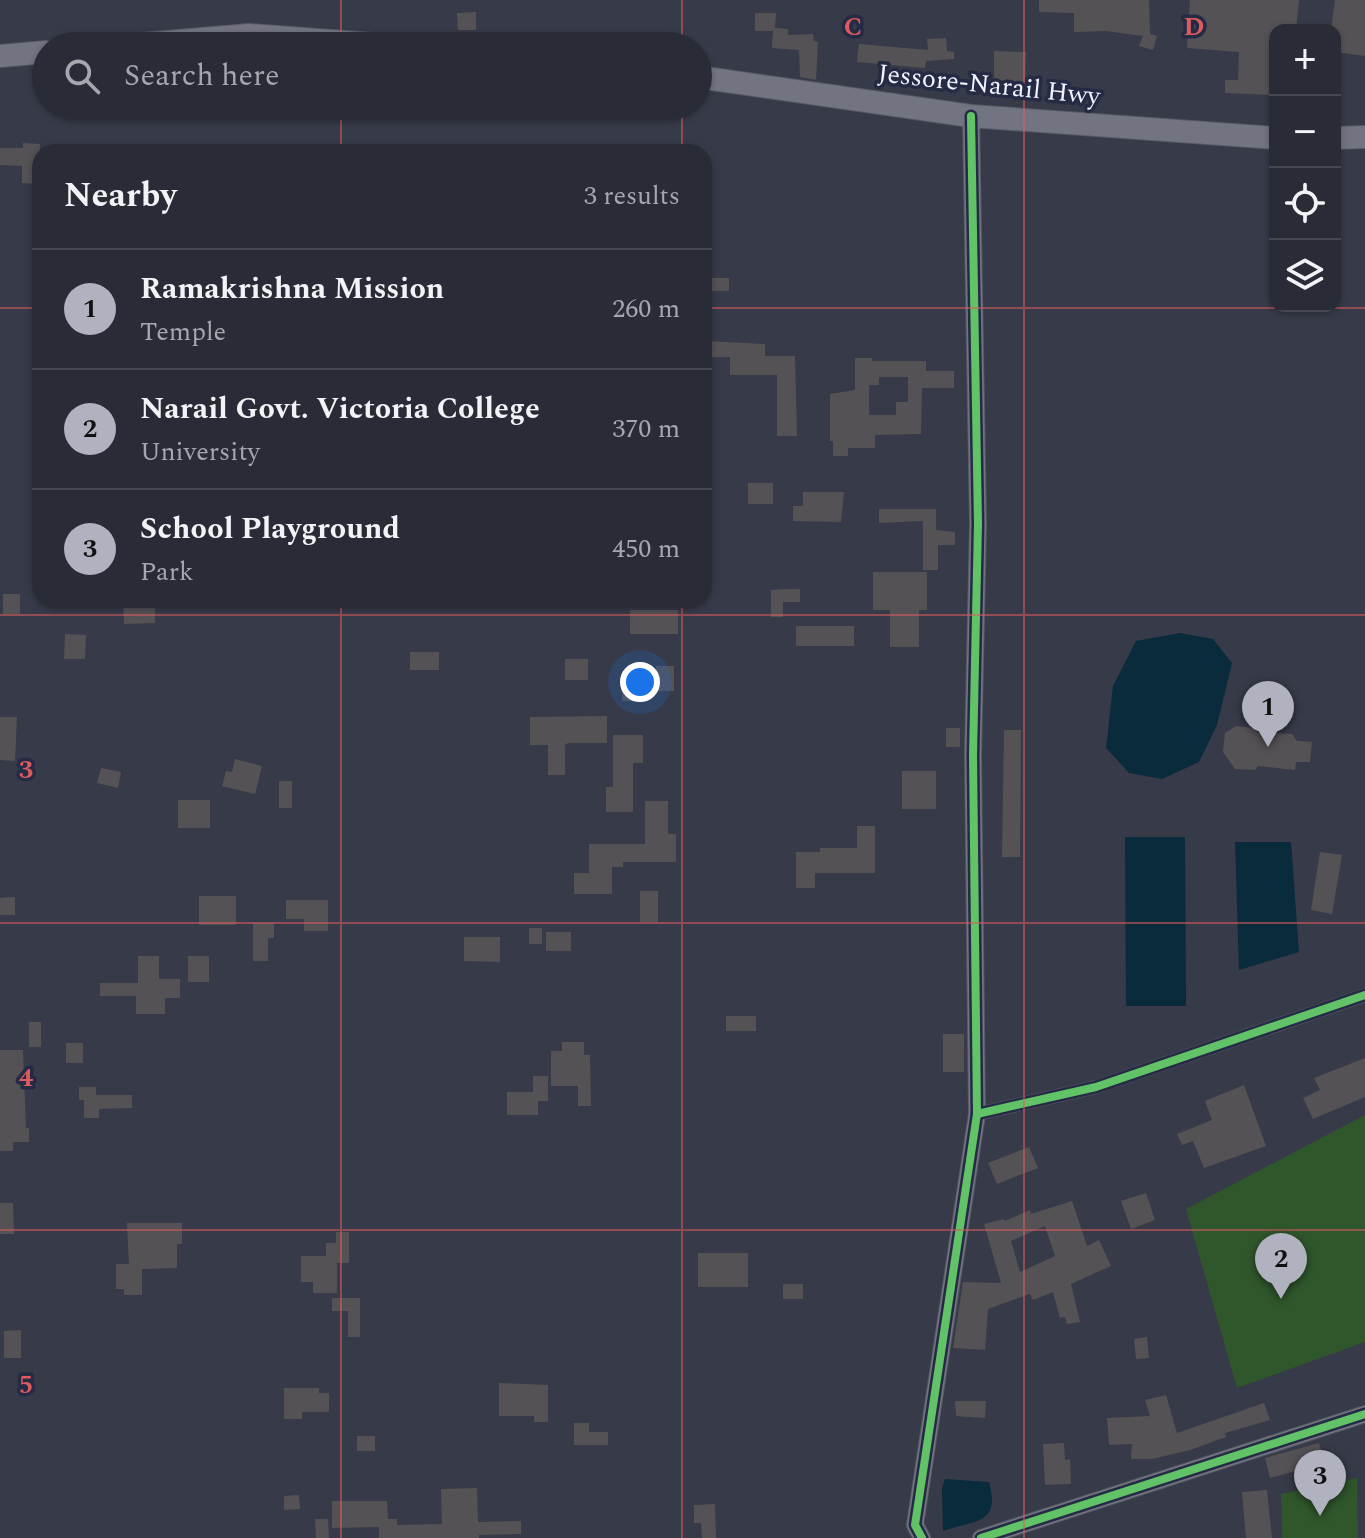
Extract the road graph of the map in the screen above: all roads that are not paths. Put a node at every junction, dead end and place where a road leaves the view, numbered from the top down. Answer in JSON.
{"nodes":[{"id":1,"x":32,"y":53,"type":"edge"},
{"id":2,"x":0,"y":56,"type":"edge"},
{"id":3,"x":712,"y":79,"type":"edge"},
{"id":4,"x":971,"y":116,"type":"junction"},
{"id":5,"x":1365,"y":137,"type":"edge"},
{"id":6,"x":1269,"y":138,"type":"edge"},
{"id":7,"x":1341,"y":138,"type":"edge"},
{"id":8,"x":1365,"y":995,"type":"edge"},
{"id":9,"x":977,"y":1114,"type":"junction"},
{"id":10,"x":1365,"y":1414,"type":"edge"},
{"id":11,"x":922,"y":1538,"type":"edge"},
{"id":12,"x":981,"y":1538,"type":"edge"}],
"edges":[{"from":1,"to":2,"type":"highway"},
{"from":3,"to":4,"type":"highway","name":"Jessore-Narail Hwy"},
{"from":4,"to":6,"type":"highway","name":"Jessore-Narail Hwy"},
{"from":4,"to":9,"type":"street"},
{"from":5,"to":7,"type":"highway"},
{"from":8,"to":9,"type":"street"},
{"from":9,"to":11,"type":"street"},
{"from":10,"to":12,"type":"street"}]}
